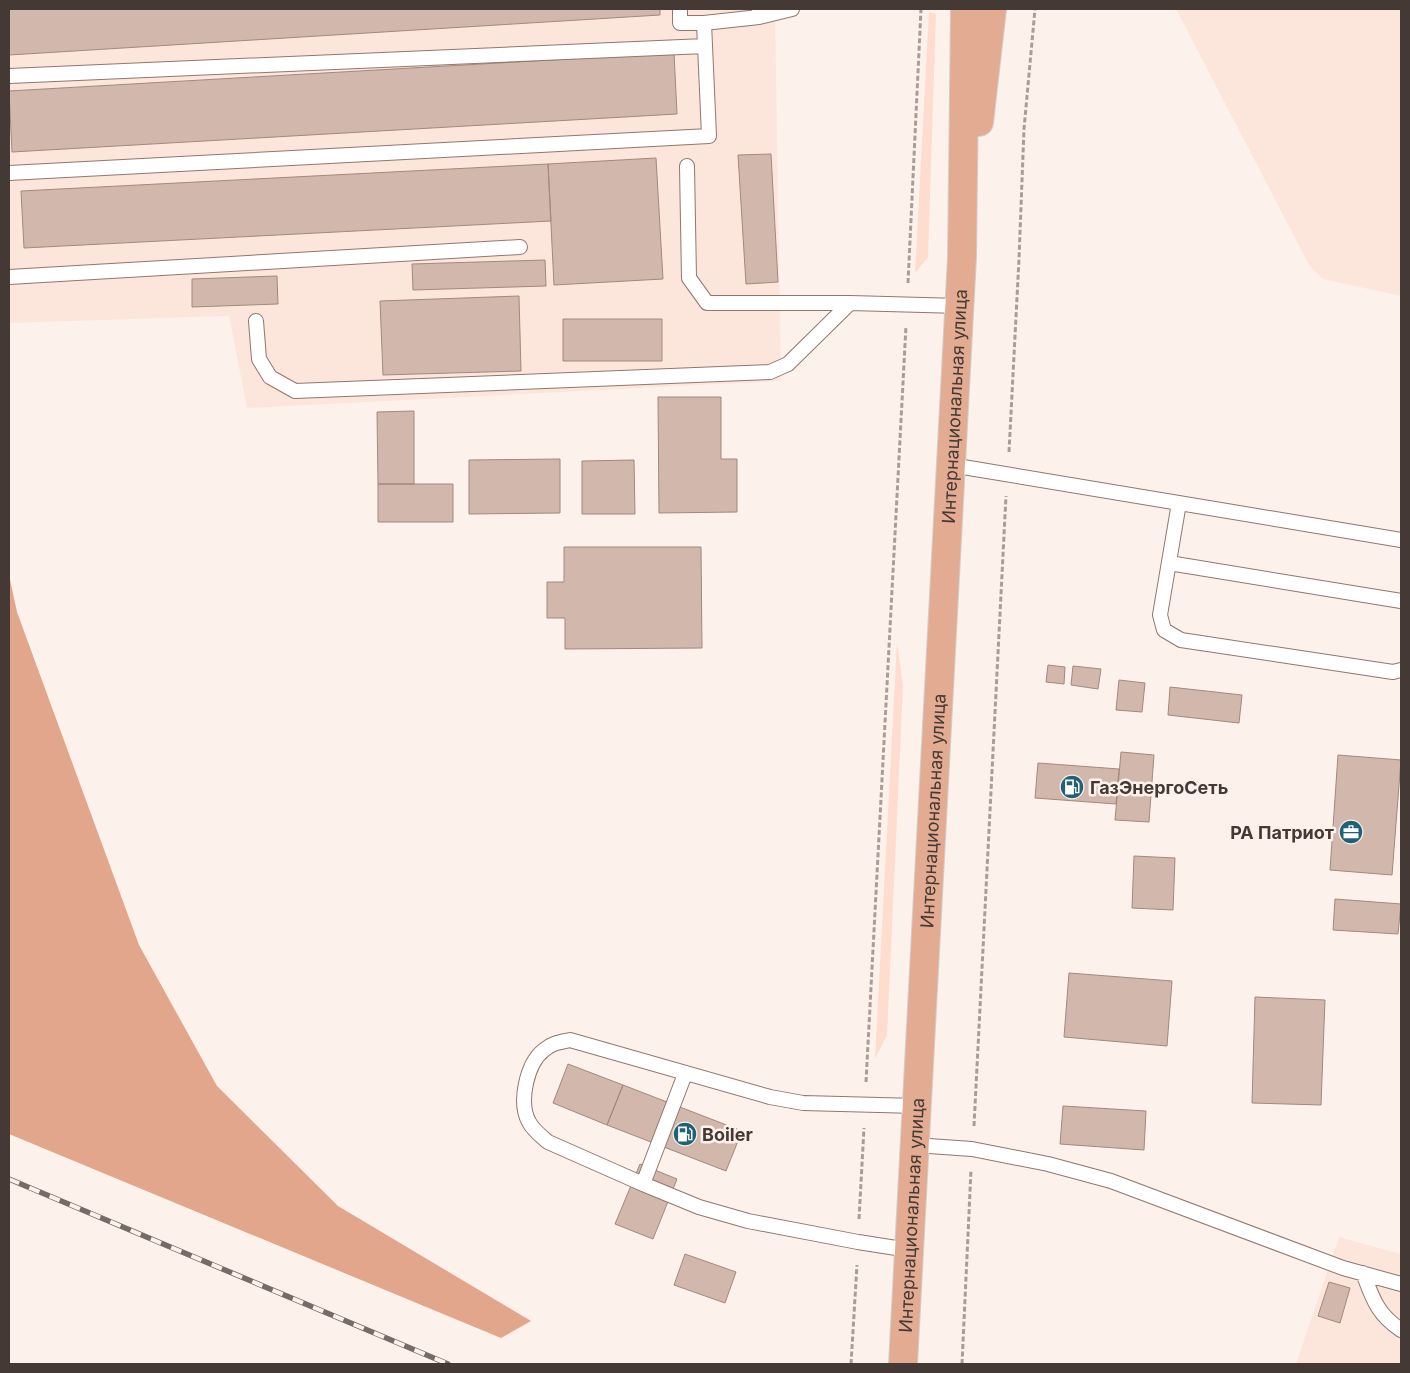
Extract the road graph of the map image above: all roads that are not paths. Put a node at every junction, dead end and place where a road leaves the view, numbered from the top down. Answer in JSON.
{"nodes":[{"id":1,"x":680,"y":9,"type":"edge"},
{"id":2,"x":792,"y":9,"type":"edge"},
{"id":3,"x":965,"y":9,"type":"edge"},
{"id":4,"x":992,"y":9,"type":"edge"},
{"id":5,"x":759,"y":13,"type":"edge"},
{"id":6,"x":704,"y":23,"type":"junction"},
{"id":7,"x":705,"y":46,"type":"junction"},
{"id":8,"x":9,"y":76,"type":"edge"},
{"id":9,"x":687,"y":166,"type":"dead end"},
{"id":10,"x":9,"y":173,"type":"edge"},
{"id":11,"x":520,"y":247,"type":"dead end"},
{"id":12,"x":962,"y":257,"type":"junction"},
{"id":13,"x":9,"y":277,"type":"edge"},
{"id":14,"x":850,"y":303,"type":"junction"},
{"id":15,"x":960,"y":306,"type":"junction"},
{"id":16,"x":256,"y":321,"type":"dead end"},
{"id":17,"x":951,"y":465,"type":"junction"},
{"id":18,"x":1179,"y":503,"type":"junction"},
{"id":19,"x":1401,"y":540,"type":"edge"},
{"id":20,"x":1169,"y":563,"type":"junction"},
{"id":21,"x":1401,"y":601,"type":"edge"},
{"id":22,"x":1401,"y":670,"type":"edge"},
{"id":23,"x":685,"y":1074,"type":"junction"},
{"id":24,"x":917,"y":1106,"type":"junction"},
{"id":25,"x":914,"y":1144,"type":"junction"},
{"id":26,"x":643,"y":1184,"type":"junction"},
{"id":27,"x":909,"y":1250,"type":"junction"},
{"id":28,"x":1363,"y":1274,"type":"junction"},
{"id":29,"x":1401,"y":1284,"type":"edge"},
{"id":30,"x":1401,"y":1330,"type":"edge"},
{"id":31,"x":903,"y":1364,"type":"edge"}],
"edges":[{"from":1,"to":6,"type":"lane"},
{"from":2,"to":5,"type":"lane"},
{"from":3,"to":12,"type":"main road","name":"Интернациональная улица"},
{"from":4,"to":12,"type":"main road","name":"Интернациональная улица"},
{"from":5,"to":6,"type":"lane"},
{"from":6,"to":7,"type":"lane"},
{"from":7,"to":8,"type":"lane"},
{"from":7,"to":10,"type":"lane"},
{"from":9,"to":14,"type":"lane"},
{"from":11,"to":13,"type":"lane"},
{"from":12,"to":15,"type":"main road","name":"Интернациональная улица"},
{"from":14,"to":15,"type":"lane"},
{"from":14,"to":16,"type":"lane"},
{"from":15,"to":17,"type":"main road","name":"Интернациональная улица"},
{"from":17,"to":18,"type":"lane"},
{"from":17,"to":24,"type":"main road","name":"Интернациональная улица"},
{"from":18,"to":19,"type":"lane"},
{"from":18,"to":20,"type":"lane"},
{"from":20,"to":21,"type":"lane"},
{"from":20,"to":22,"type":"lane"},
{"from":23,"to":24,"type":"lane"},
{"from":23,"to":26,"type":"lane"},
{"from":23,"to":26,"type":"lane"},
{"from":24,"to":25,"type":"main road","name":"Интернациональная улица"},
{"from":25,"to":27,"type":"main road","name":"Интернациональная улица"},
{"from":25,"to":28,"type":"lane"},
{"from":26,"to":27,"type":"lane"},
{"from":27,"to":31,"type":"main road","name":"Интернациональная улица"},
{"from":28,"to":29,"type":"lane"},
{"from":28,"to":30,"type":"lane"}]}
